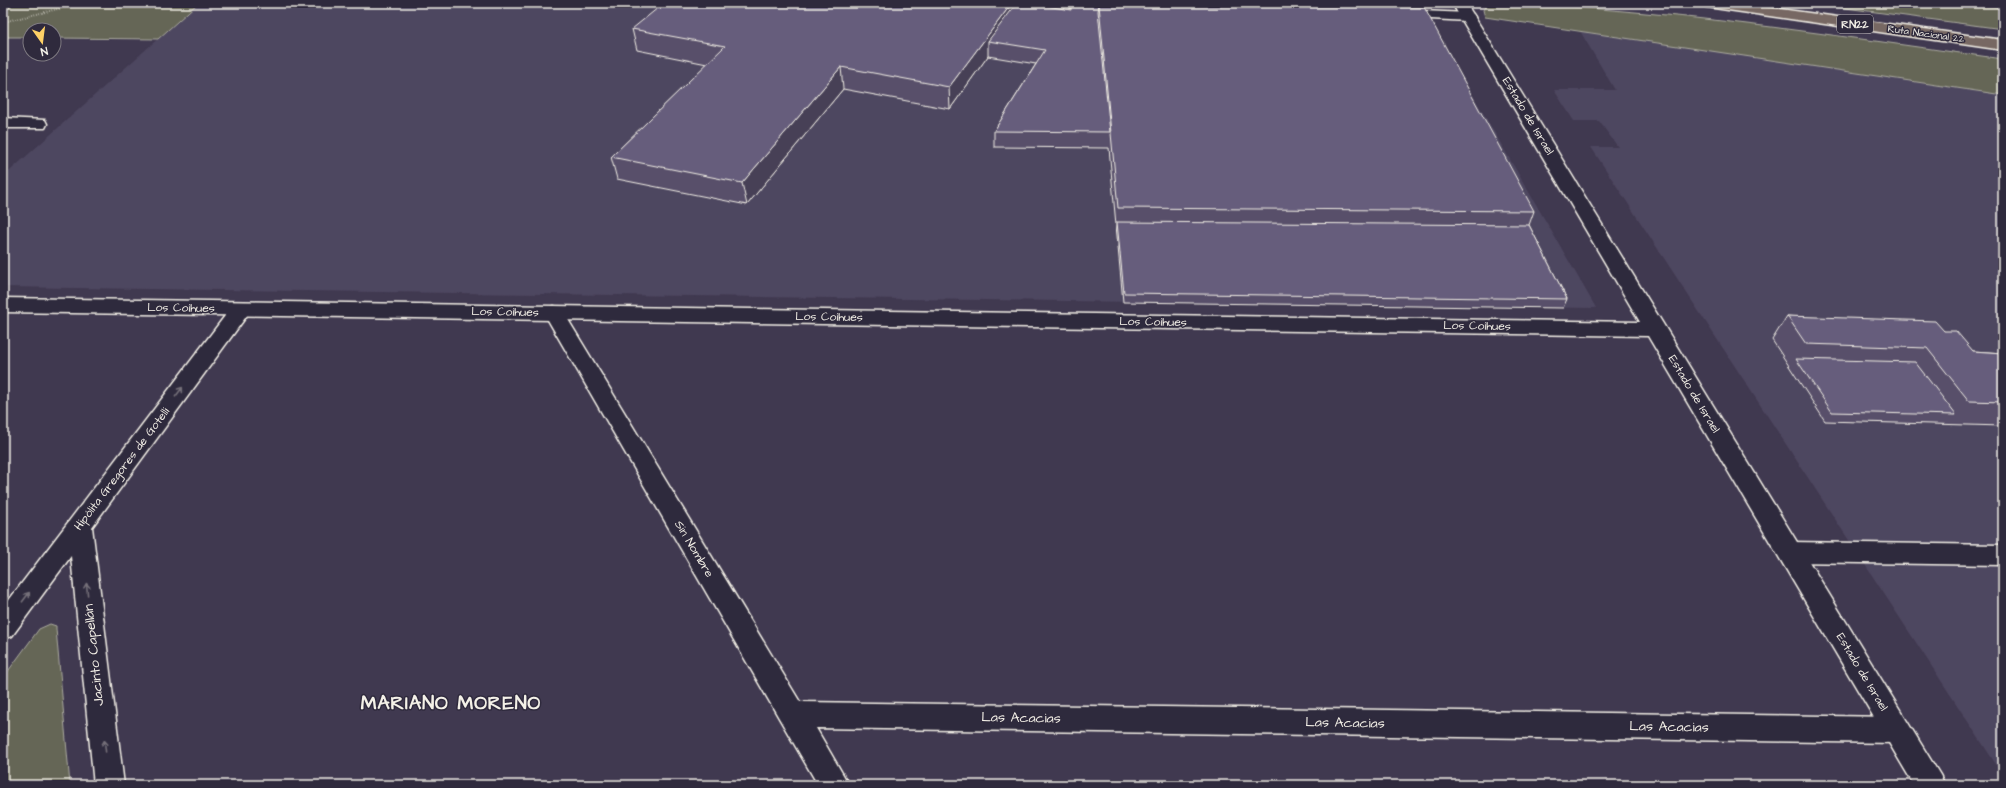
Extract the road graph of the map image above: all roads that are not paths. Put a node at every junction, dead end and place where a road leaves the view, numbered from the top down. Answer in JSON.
{"nodes":[{"id":1,"x":1204,"y":3,"type":"edge"},
{"id":2,"x":1707,"y":3,"type":"edge"},
{"id":3,"x":1307,"y":8,"type":"edge"},
{"id":4,"x":1464,"y":10,"type":"edge"},
{"id":5,"x":1386,"y":13,"type":"edge"},
{"id":6,"x":2003,"y":45,"type":"edge"},
{"id":7,"x":3,"y":123,"type":"edge"},
{"id":8,"x":39,"y":124,"type":"dead end"},
{"id":9,"x":3,"y":305,"type":"edge"},
{"id":10,"x":241,"y":309,"type":"junction"},
{"id":11,"x":554,"y":313,"type":"junction"},
{"id":12,"x":1655,"y":329,"type":"junction"},
{"id":13,"x":80,"y":526,"type":"junction"},
{"id":14,"x":1790,"y":552,"type":"junction"},
{"id":15,"x":2003,"y":555,"type":"edge"},
{"id":16,"x":3,"y":628,"type":"edge"},
{"id":17,"x":793,"y":715,"type":"junction"},
{"id":18,"x":1896,"y":730,"type":"junction"},
{"id":19,"x":109,"y":785,"type":"edge"},
{"id":20,"x":834,"y":785,"type":"edge"},
{"id":21,"x":1930,"y":785,"type":"edge"}],
"edges":[{"from":1,"to":3,"type":"street"},
{"from":2,"to":6,"type":"highway","name":"Ruta Nacional 22","number":"RN22"},
{"from":4,"to":5,"type":"street"},
{"from":4,"to":12,"type":"street","name":"Estado de Israel"},
{"from":7,"to":8,"type":"street"},
{"from":9,"to":10,"type":"street","name":"Los Coíhues"},
{"from":10,"to":11,"type":"street","name":"Los Coíhues"},
{"from":13,"to":10,"type":"street","name":"Hipólita Gregores de Gotelli","one_way":true},
{"from":11,"to":12,"type":"street","name":"Los Coíhues"},
{"from":11,"to":17,"type":"street","name":"Sin Nombre"},
{"from":12,"to":14,"type":"street","name":"Estado de Israel"},
{"from":16,"to":13,"type":"street","name":"Hipólita Gregores de Gotelli","one_way":true},
{"from":19,"to":13,"type":"street","name":"Jacinto Capellán","one_way":true},
{"from":14,"to":15,"type":"street"},
{"from":14,"to":18,"type":"street","name":"Estado de Israel"},
{"from":17,"to":18,"type":"street","name":"Las Acacias"},
{"from":17,"to":20,"type":"street","name":"Sin Nombre"},
{"from":18,"to":21,"type":"street","name":"Estado de Israel"}]}
